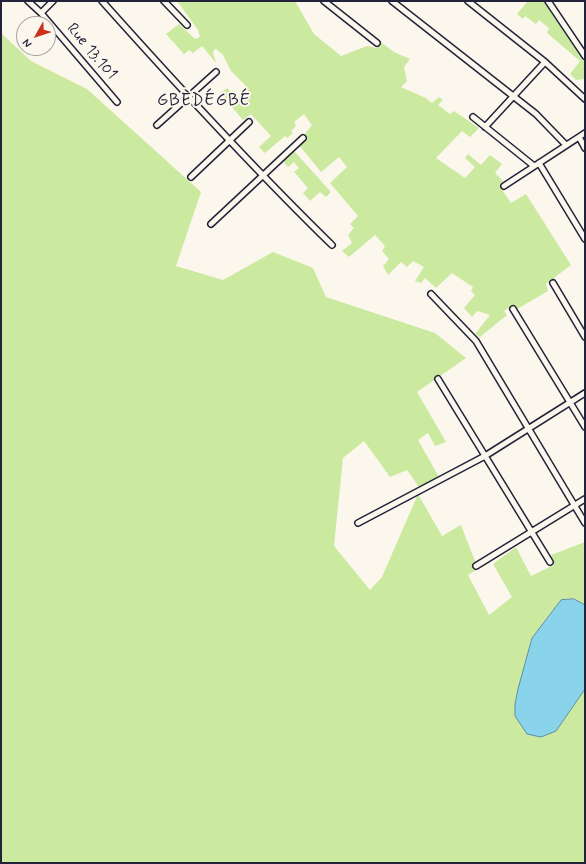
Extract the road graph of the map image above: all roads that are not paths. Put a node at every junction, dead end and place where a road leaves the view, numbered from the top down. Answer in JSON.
{"nodes":[{"id":1,"x":28,"y":1,"type":"edge"},
{"id":2,"x":53,"y":1,"type":"edge"},
{"id":3,"x":102,"y":1,"type":"edge"},
{"id":4,"x":164,"y":1,"type":"edge"},
{"id":5,"x":324,"y":1,"type":"edge"},
{"id":6,"x":392,"y":1,"type":"edge"},
{"id":7,"x":468,"y":1,"type":"edge"},
{"id":8,"x":548,"y":1,"type":"edge"},
{"id":9,"x":41,"y":13,"type":"junction"},
{"id":10,"x":187,"y":25,"type":"dead end"},
{"id":11,"x":377,"y":43,"type":"dead end"},
{"id":12,"x":585,"y":56,"type":"edge"},
{"id":13,"x":545,"y":62,"type":"junction"},
{"id":14,"x":216,"y":72,"type":"dead end"},
{"id":15,"x":513,"y":96,"type":"junction"},
{"id":16,"x":188,"y":97,"type":"junction"},
{"id":17,"x":585,"y":99,"type":"edge"},
{"id":18,"x":117,"y":102,"type":"dead end"},
{"id":19,"x":473,"y":117,"type":"dead end"},
{"id":20,"x":249,"y":122,"type":"dead end"},
{"id":21,"x":157,"y":125,"type":"dead end"},
{"id":22,"x":485,"y":127,"type":"junction"},
{"id":23,"x":585,"y":133,"type":"edge"},
{"id":24,"x":578,"y":137,"type":"junction"},
{"id":25,"x":303,"y":138,"type":"dead end"},
{"id":26,"x":230,"y":140,"type":"junction"},
{"id":27,"x":566,"y":145,"type":"junction"},
{"id":28,"x":585,"y":148,"type":"edge"},
{"id":29,"x":536,"y":164,"type":"junction"},
{"id":30,"x":262,"y":176,"type":"junction"},
{"id":31,"x":191,"y":177,"type":"dead end"},
{"id":32,"x":504,"y":186,"type":"dead end"},
{"id":33,"x":211,"y":224,"type":"dead end"},
{"id":34,"x":585,"y":239,"type":"edge"},
{"id":35,"x":332,"y":246,"type":"dead end"},
{"id":36,"x":553,"y":283,"type":"dead end"},
{"id":37,"x":431,"y":294,"type":"dead end"},
{"id":38,"x":513,"y":309,"type":"dead end"},
{"id":39,"x":585,"y":337,"type":"edge"},
{"id":40,"x":438,"y":379,"type":"dead end"},
{"id":41,"x":585,"y":393,"type":"edge"},
{"id":42,"x":570,"y":402,"type":"junction"},
{"id":43,"x":585,"y":427,"type":"edge"},
{"id":44,"x":528,"y":429,"type":"junction"},
{"id":45,"x":485,"y":456,"type":"junction"},
{"id":46,"x":585,"y":498,"type":"edge"},
{"id":47,"x":574,"y":505,"type":"junction"},
{"id":48,"x":585,"y":523,"type":"edge"},
{"id":49,"x":358,"y":524,"type":"dead end"},
{"id":50,"x":531,"y":532,"type":"junction"},
{"id":51,"x":550,"y":562,"type":"dead end"},
{"id":52,"x":476,"y":566,"type":"dead end"}],
"edges":[{"from":1,"to":9,"type":"street","name":"Rue 13.101"},
{"from":2,"to":9,"type":"street"},
{"from":3,"to":16,"type":"street"},
{"from":4,"to":10,"type":"street"},
{"from":5,"to":11,"type":"street"},
{"from":6,"to":15,"type":"street"},
{"from":7,"to":13,"type":"street"},
{"from":8,"to":12,"type":"street"},
{"from":9,"to":18,"type":"street","name":"Rue 13.101"},
{"from":13,"to":15,"type":"street"},
{"from":13,"to":17,"type":"street"},
{"from":14,"to":16,"type":"street"},
{"from":15,"to":22,"type":"street"},
{"from":15,"to":27,"type":"street"},
{"from":16,"to":21,"type":"street"},
{"from":16,"to":26,"type":"street"},
{"from":19,"to":22,"type":"street"},
{"from":20,"to":26,"type":"street"},
{"from":22,"to":29,"type":"street"},
{"from":23,"to":24,"type":"street"},
{"from":24,"to":27,"type":"street"},
{"from":24,"to":28,"type":"street"},
{"from":25,"to":30,"type":"street"},
{"from":26,"to":30,"type":"street"},
{"from":26,"to":31,"type":"street"},
{"from":27,"to":29,"type":"street"},
{"from":29,"to":32,"type":"street"},
{"from":29,"to":34,"type":"street"},
{"from":30,"to":33,"type":"street"},
{"from":30,"to":35,"type":"street"},
{"from":36,"to":39,"type":"street"},
{"from":37,"to":44,"type":"street"},
{"from":38,"to":42,"type":"street"},
{"from":40,"to":45,"type":"street"},
{"from":41,"to":42,"type":"street"},
{"from":42,"to":43,"type":"street"},
{"from":42,"to":44,"type":"street"},
{"from":44,"to":45,"type":"street"},
{"from":44,"to":47,"type":"street"},
{"from":45,"to":49,"type":"street"},
{"from":45,"to":50,"type":"street"},
{"from":46,"to":47,"type":"street"},
{"from":47,"to":48,"type":"street"},
{"from":47,"to":50,"type":"street"},
{"from":50,"to":51,"type":"street"},
{"from":50,"to":52,"type":"street"}]}
